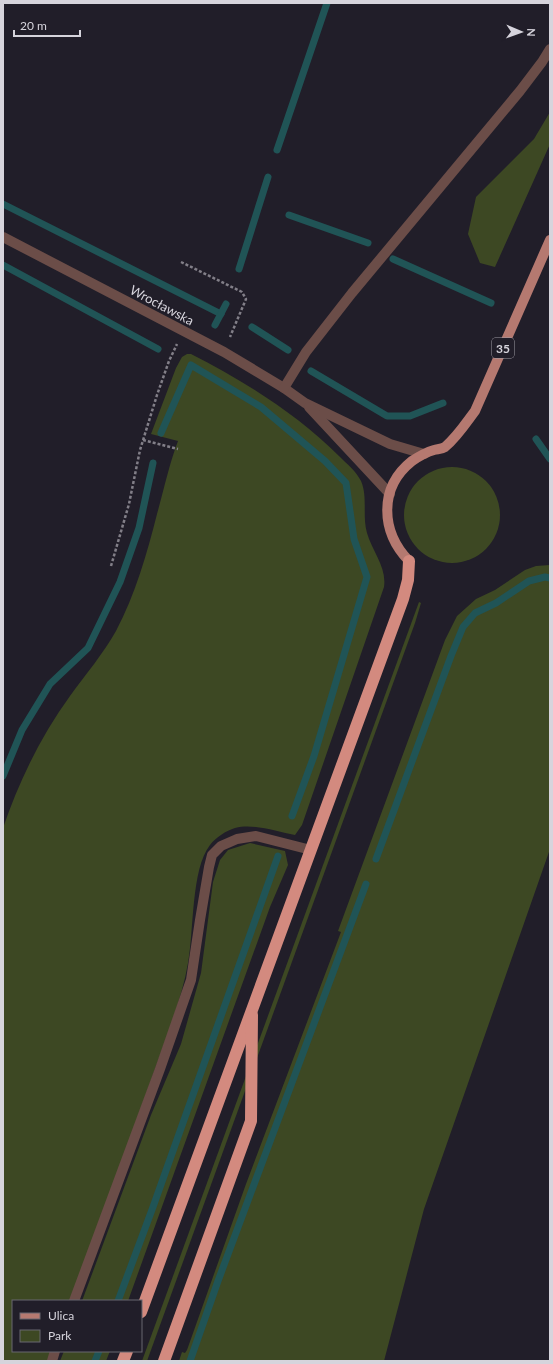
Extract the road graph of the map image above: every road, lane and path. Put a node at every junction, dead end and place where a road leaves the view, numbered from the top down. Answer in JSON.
{"nodes":[{"id":1,"x":550,"y":48,"type":"edge"},
{"id":2,"x":3,"y":237,"type":"edge"},
{"id":3,"x":550,"y":240,"type":"edge"},
{"id":4,"x":181,"y":262,"type":"dead end"},
{"id":5,"x":184,"y":331,"type":"junction"},
{"id":6,"x":224,"y":352,"type":"junction"},
{"id":7,"x":284,"y":388,"type":"junction"},
{"id":8,"x":305,"y":403,"type":"junction"},
{"id":9,"x":143,"y":440,"type":"junction"},
{"id":10,"x":178,"y":449,"type":"dead end"},
{"id":11,"x":424,"y":454,"type":"junction"},
{"id":12,"x":390,"y":494,"type":"junction"},
{"id":13,"x":409,"y":561,"type":"joint"},
{"id":14,"x":111,"y":566,"type":"dead end"},
{"id":15,"x":311,"y":850,"type":"junction"},
{"id":16,"x":253,"y":1006,"type":"junction"},
{"id":17,"x":74,"y":1300,"type":"edge"},
{"id":18,"x":142,"y":1309,"type":"edge"},
{"id":19,"x":164,"y":1361,"type":"edge"}],
"edges":[{"from":1,"to":7,"type":"street"},
{"from":2,"to":5,"type":"street","name":"Wrocławska"},
{"from":3,"to":11,"type":"main road","number":"35"},
{"from":4,"to":6,"type":"path"},
{"from":5,"to":6,"type":"street","name":"Wrocławska"},
{"from":5,"to":9,"type":"path"},
{"from":6,"to":7,"type":"street","name":"Wrocławska"},
{"from":7,"to":8,"type":"street","name":"Wrocławska"},
{"from":8,"to":11,"type":"street"},
{"from":8,"to":12,"type":"street"},
{"from":9,"to":10,"type":"path"},
{"from":9,"to":14,"type":"path"},
{"from":11,"to":12,"type":"main road","number":"35"},
{"from":12,"to":13,"type":"main road","number":"35"},
{"from":13,"to":15,"type":"highway"},
{"from":15,"to":16,"type":"highway"},
{"from":15,"to":17,"type":"street"},
{"from":16,"to":18,"type":"highway"},
{"from":16,"to":19,"type":"highway"}]}
